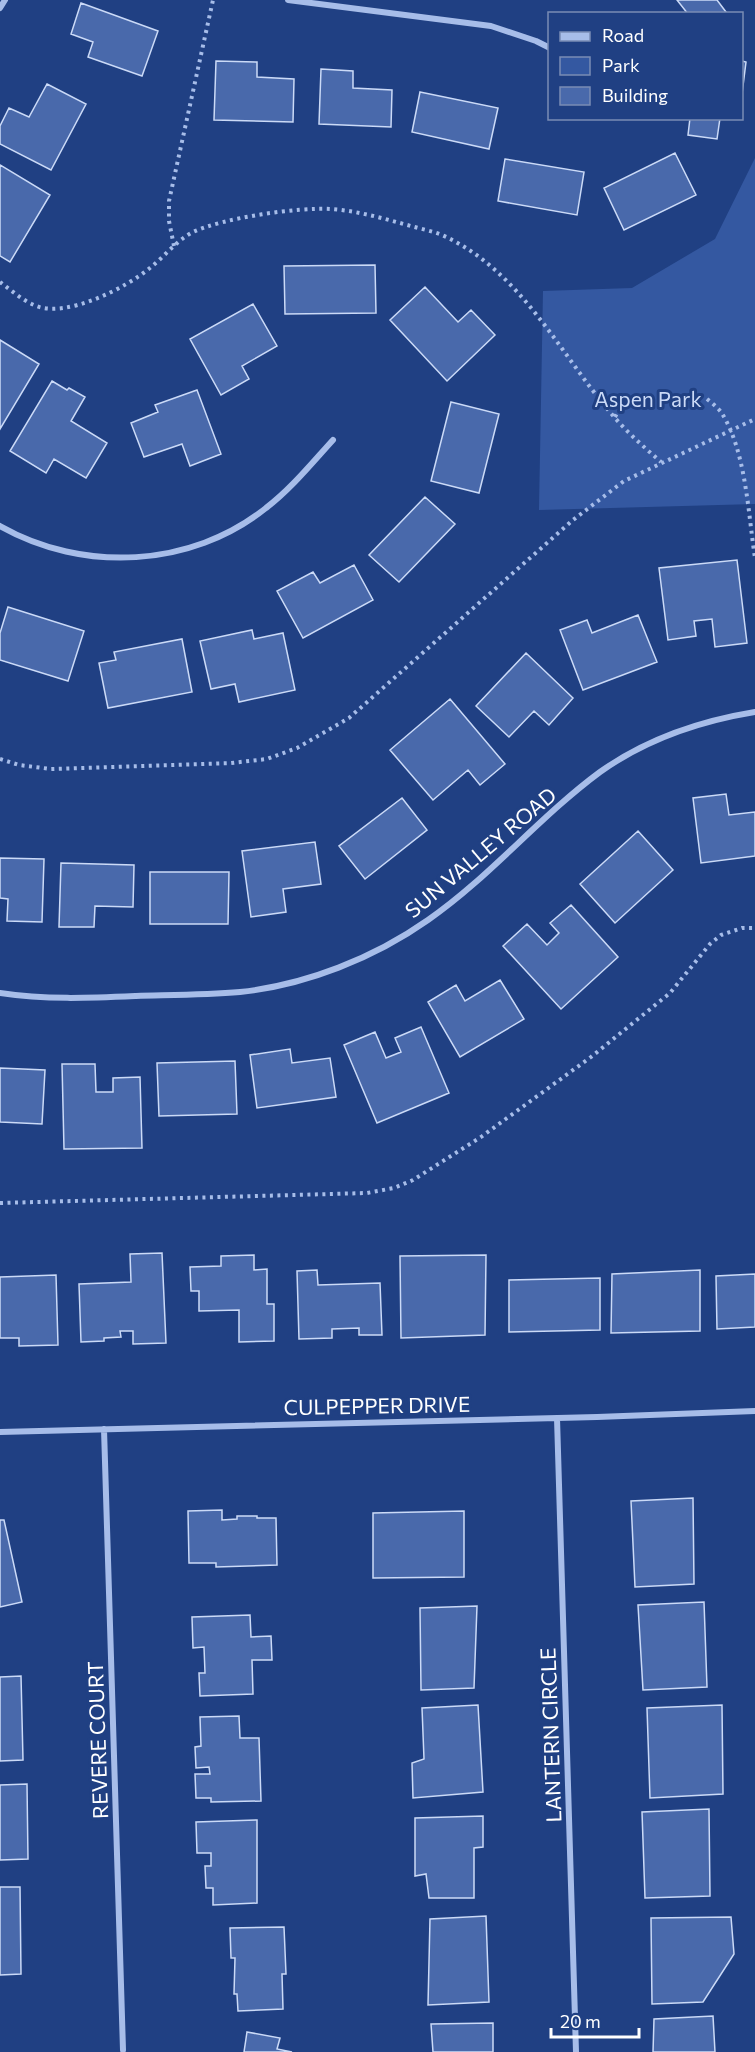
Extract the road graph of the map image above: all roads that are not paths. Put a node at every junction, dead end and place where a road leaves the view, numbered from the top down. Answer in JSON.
{"nodes":[{"id":1,"x":5,"y":0,"type":"edge"},
{"id":2,"x":288,"y":0,"type":"edge"},
{"id":3,"x":0,"y":8,"type":"edge"},
{"id":4,"x":548,"y":47,"type":"edge"},
{"id":5,"x":333,"y":440,"type":"dead end"},
{"id":6,"x":0,"y":526,"type":"edge"},
{"id":7,"x":755,"y":712,"type":"edge"},
{"id":8,"x":0,"y":993,"type":"edge"},
{"id":9,"x":755,"y":1411,"type":"edge"},
{"id":10,"x":558,"y":1418,"type":"junction"},
{"id":11,"x":104,"y":1429,"type":"junction"},
{"id":12,"x":0,"y":1432,"type":"edge"},
{"id":13,"x":123,"y":2050,"type":"dead end"},
{"id":14,"x":576,"y":2052,"type":"edge"}],
"edges":[{"from":1,"to":3,"type":"street"},
{"from":2,"to":4,"type":"street"},
{"from":5,"to":6,"type":"street"},
{"from":7,"to":8,"type":"street","name":"SUN VALLEY ROAD"},
{"from":9,"to":10,"type":"street","name":"CULPEPPER DRIVE"},
{"from":10,"to":11,"type":"street","name":"CULPEPPER DRIVE"},
{"from":10,"to":14,"type":"street","name":"LANTERN CIRCLE"},
{"from":11,"to":12,"type":"street","name":"CULPEPPER DRIVE"},
{"from":11,"to":13,"type":"street","name":"REVERE COURT"}]}
